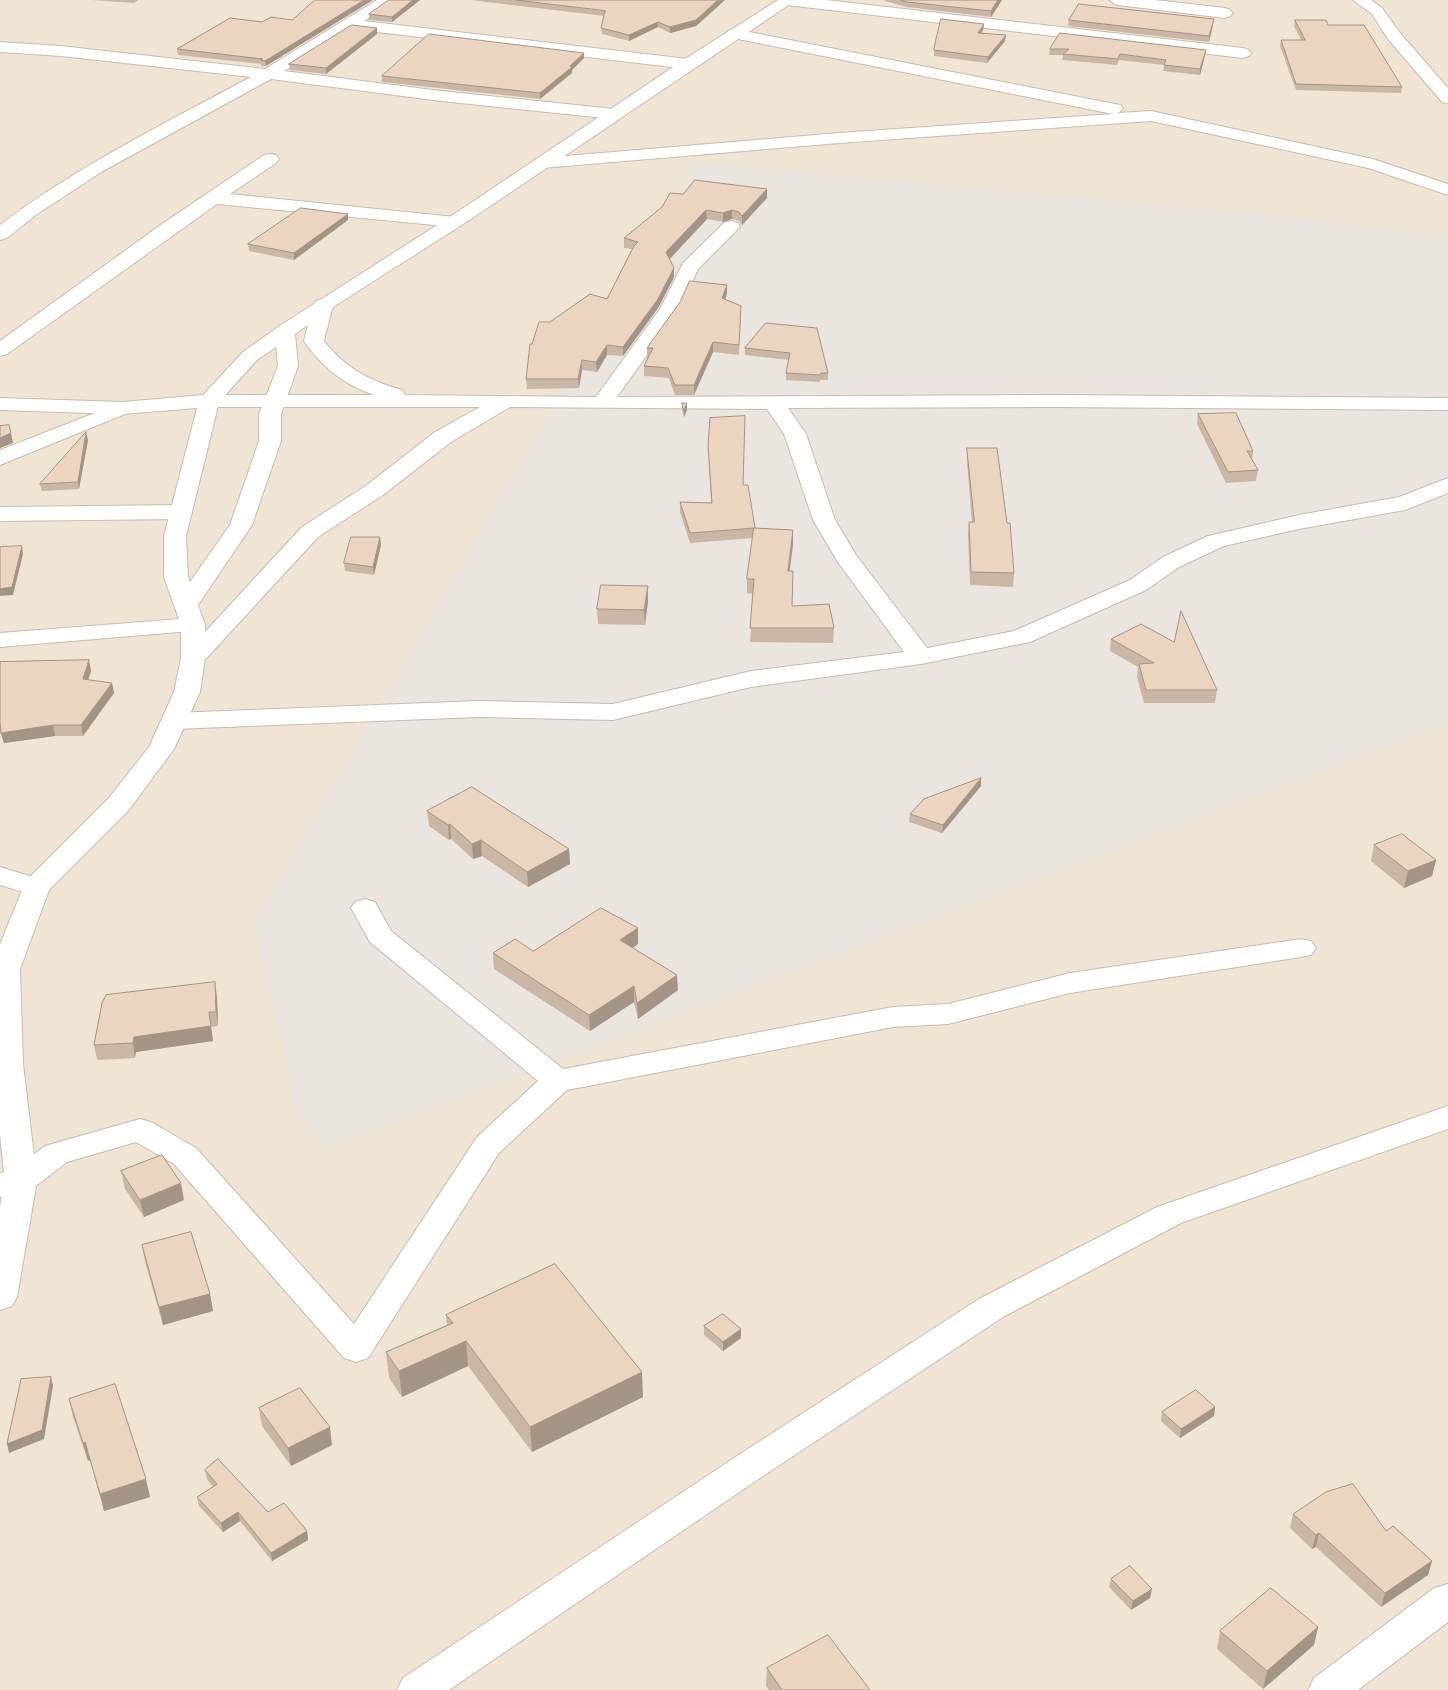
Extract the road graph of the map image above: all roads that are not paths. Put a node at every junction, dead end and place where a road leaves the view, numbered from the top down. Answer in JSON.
{"nodes":[{"id":1,"x":387,"y":0,"type":"edge"},
{"id":2,"x":787,"y":0,"type":"edge"},
{"id":3,"x":1118,"y":0,"type":"edge"},
{"id":4,"x":1361,"y":0,"type":"edge"},
{"id":5,"x":1378,"y":6,"type":"edge"},
{"id":6,"x":1225,"y":13,"type":"dead end"},
{"id":7,"x":349,"y":24,"type":"junction"},
{"id":8,"x":734,"y":34,"type":"junction"},
{"id":9,"x":0,"y":47,"type":"edge"},
{"id":10,"x":1243,"y":53,"type":"dead end"},
{"id":11,"x":688,"y":64,"type":"junction"},
{"id":12,"x":268,"y":74,"type":"junction"},
{"id":13,"x":1448,"y":98,"type":"edge"},
{"id":14,"x":614,"y":114,"type":"junction"},
{"id":15,"x":1151,"y":116,"type":"junction"},
{"id":16,"x":270,"y":159,"type":"dead end"},
{"id":17,"x":542,"y":163,"type":"junction"},
{"id":18,"x":1448,"y":190,"type":"edge"},
{"id":19,"x":214,"y":198,"type":"junction"},
{"id":20,"x":455,"y":222,"type":"junction"},
{"id":21,"x":731,"y":226,"type":"dead end"},
{"id":22,"x":0,"y":234,"type":"edge"},
{"id":23,"x":323,"y":305,"type":"junction"},
{"id":24,"x":285,"y":331,"type":"junction"},
{"id":25,"x":0,"y":350,"type":"edge"},
{"id":26,"x":274,"y":401,"type":"junction"},
{"id":27,"x":423,"y":401,"type":"junction"},
{"id":28,"x":506,"y":401,"type":"junction"},
{"id":29,"x":209,"y":402,"type":"junction"},
{"id":30,"x":773,"y":402,"type":"junction"},
{"id":31,"x":602,"y":403,"type":"junction"},
{"id":32,"x":0,"y":404,"type":"edge"},
{"id":33,"x":1448,"y":404,"type":"edge"},
{"id":34,"x":123,"y":408,"type":"junction"},
{"id":35,"x":0,"y":458,"type":"edge"},
{"id":36,"x":1448,"y":485,"type":"edge"},
{"id":37,"x":181,"y":512,"type":"junction"},
{"id":38,"x":0,"y":514,"type":"edge"},
{"id":39,"x":189,"y":615,"type":"junction"},
{"id":40,"x":0,"y":640,"type":"edge"},
{"id":41,"x":921,"y":657,"type":"junction"},
{"id":42,"x":194,"y":658,"type":"junction"},
{"id":43,"x":174,"y":721,"type":"junction"},
{"id":44,"x":0,"y":876,"type":"edge"},
{"id":45,"x":36,"y":887,"type":"junction"},
{"id":46,"x":365,"y":908,"type":"dead end"},
{"id":47,"x":1301,"y":948,"type":"dead end"},
{"id":48,"x":557,"y":1081,"type":"junction"},
{"id":49,"x":1448,"y":1117,"type":"edge"},
{"id":50,"x":11,"y":1183,"type":"edge"},
{"id":51,"x":0,"y":1297,"type":"edge"},
{"id":52,"x":1448,"y":1600,"type":"edge"},
{"id":53,"x":417,"y":1690,"type":"edge"},
{"id":54,"x":1328,"y":1690,"type":"edge"}],
"edges":[{"from":1,"to":7,"type":"street"},
{"from":2,"to":8,"type":"street"},
{"from":2,"to":10,"type":"street"},
{"from":3,"to":6,"type":"street"},
{"from":4,"to":5,"type":"street"},
{"from":5,"to":13,"type":"street"},
{"from":7,"to":11,"type":"street"},
{"from":7,"to":12,"type":"street"},
{"from":8,"to":11,"type":"street"},
{"from":8,"to":15,"type":"street"},
{"from":9,"to":12,"type":"street"},
{"from":11,"to":14,"type":"street"},
{"from":12,"to":14,"type":"street"},
{"from":12,"to":22,"type":"street"},
{"from":14,"to":17,"type":"street"},
{"from":15,"to":17,"type":"street"},
{"from":15,"to":18,"type":"street"},
{"from":16,"to":19,"type":"street"},
{"from":17,"to":20,"type":"street"},
{"from":19,"to":20,"type":"street"},
{"from":19,"to":25,"type":"street"},
{"from":20,"to":23,"type":"street"},
{"from":21,"to":31,"type":"street"},
{"from":23,"to":24,"type":"street"},
{"from":23,"to":27,"type":"street"},
{"from":24,"to":26,"type":"street"},
{"from":24,"to":29,"type":"street"},
{"from":26,"to":27,"type":"street"},
{"from":26,"to":29,"type":"street"},
{"from":26,"to":39,"type":"street"},
{"from":27,"to":28,"type":"street"},
{"from":28,"to":31,"type":"street"},
{"from":28,"to":42,"type":"street"},
{"from":29,"to":34,"type":"street"},
{"from":29,"to":37,"type":"street"},
{"from":30,"to":31,"type":"street"},
{"from":30,"to":33,"type":"street"},
{"from":30,"to":41,"type":"street"},
{"from":32,"to":34,"type":"street"},
{"from":34,"to":35,"type":"street"},
{"from":36,"to":41,"type":"street"},
{"from":37,"to":38,"type":"street"},
{"from":37,"to":39,"type":"street"},
{"from":39,"to":40,"type":"street"},
{"from":39,"to":42,"type":"street"},
{"from":41,"to":43,"type":"street"},
{"from":42,"to":43,"type":"street"},
{"from":43,"to":45,"type":"street"},
{"from":44,"to":45,"type":"street"},
{"from":45,"to":50,"type":"street"},
{"from":46,"to":48,"type":"street"},
{"from":47,"to":48,"type":"street"},
{"from":48,"to":50,"type":"street"},
{"from":49,"to":53,"type":"street"},
{"from":50,"to":51,"type":"street"},
{"from":52,"to":54,"type":"street"}]}
